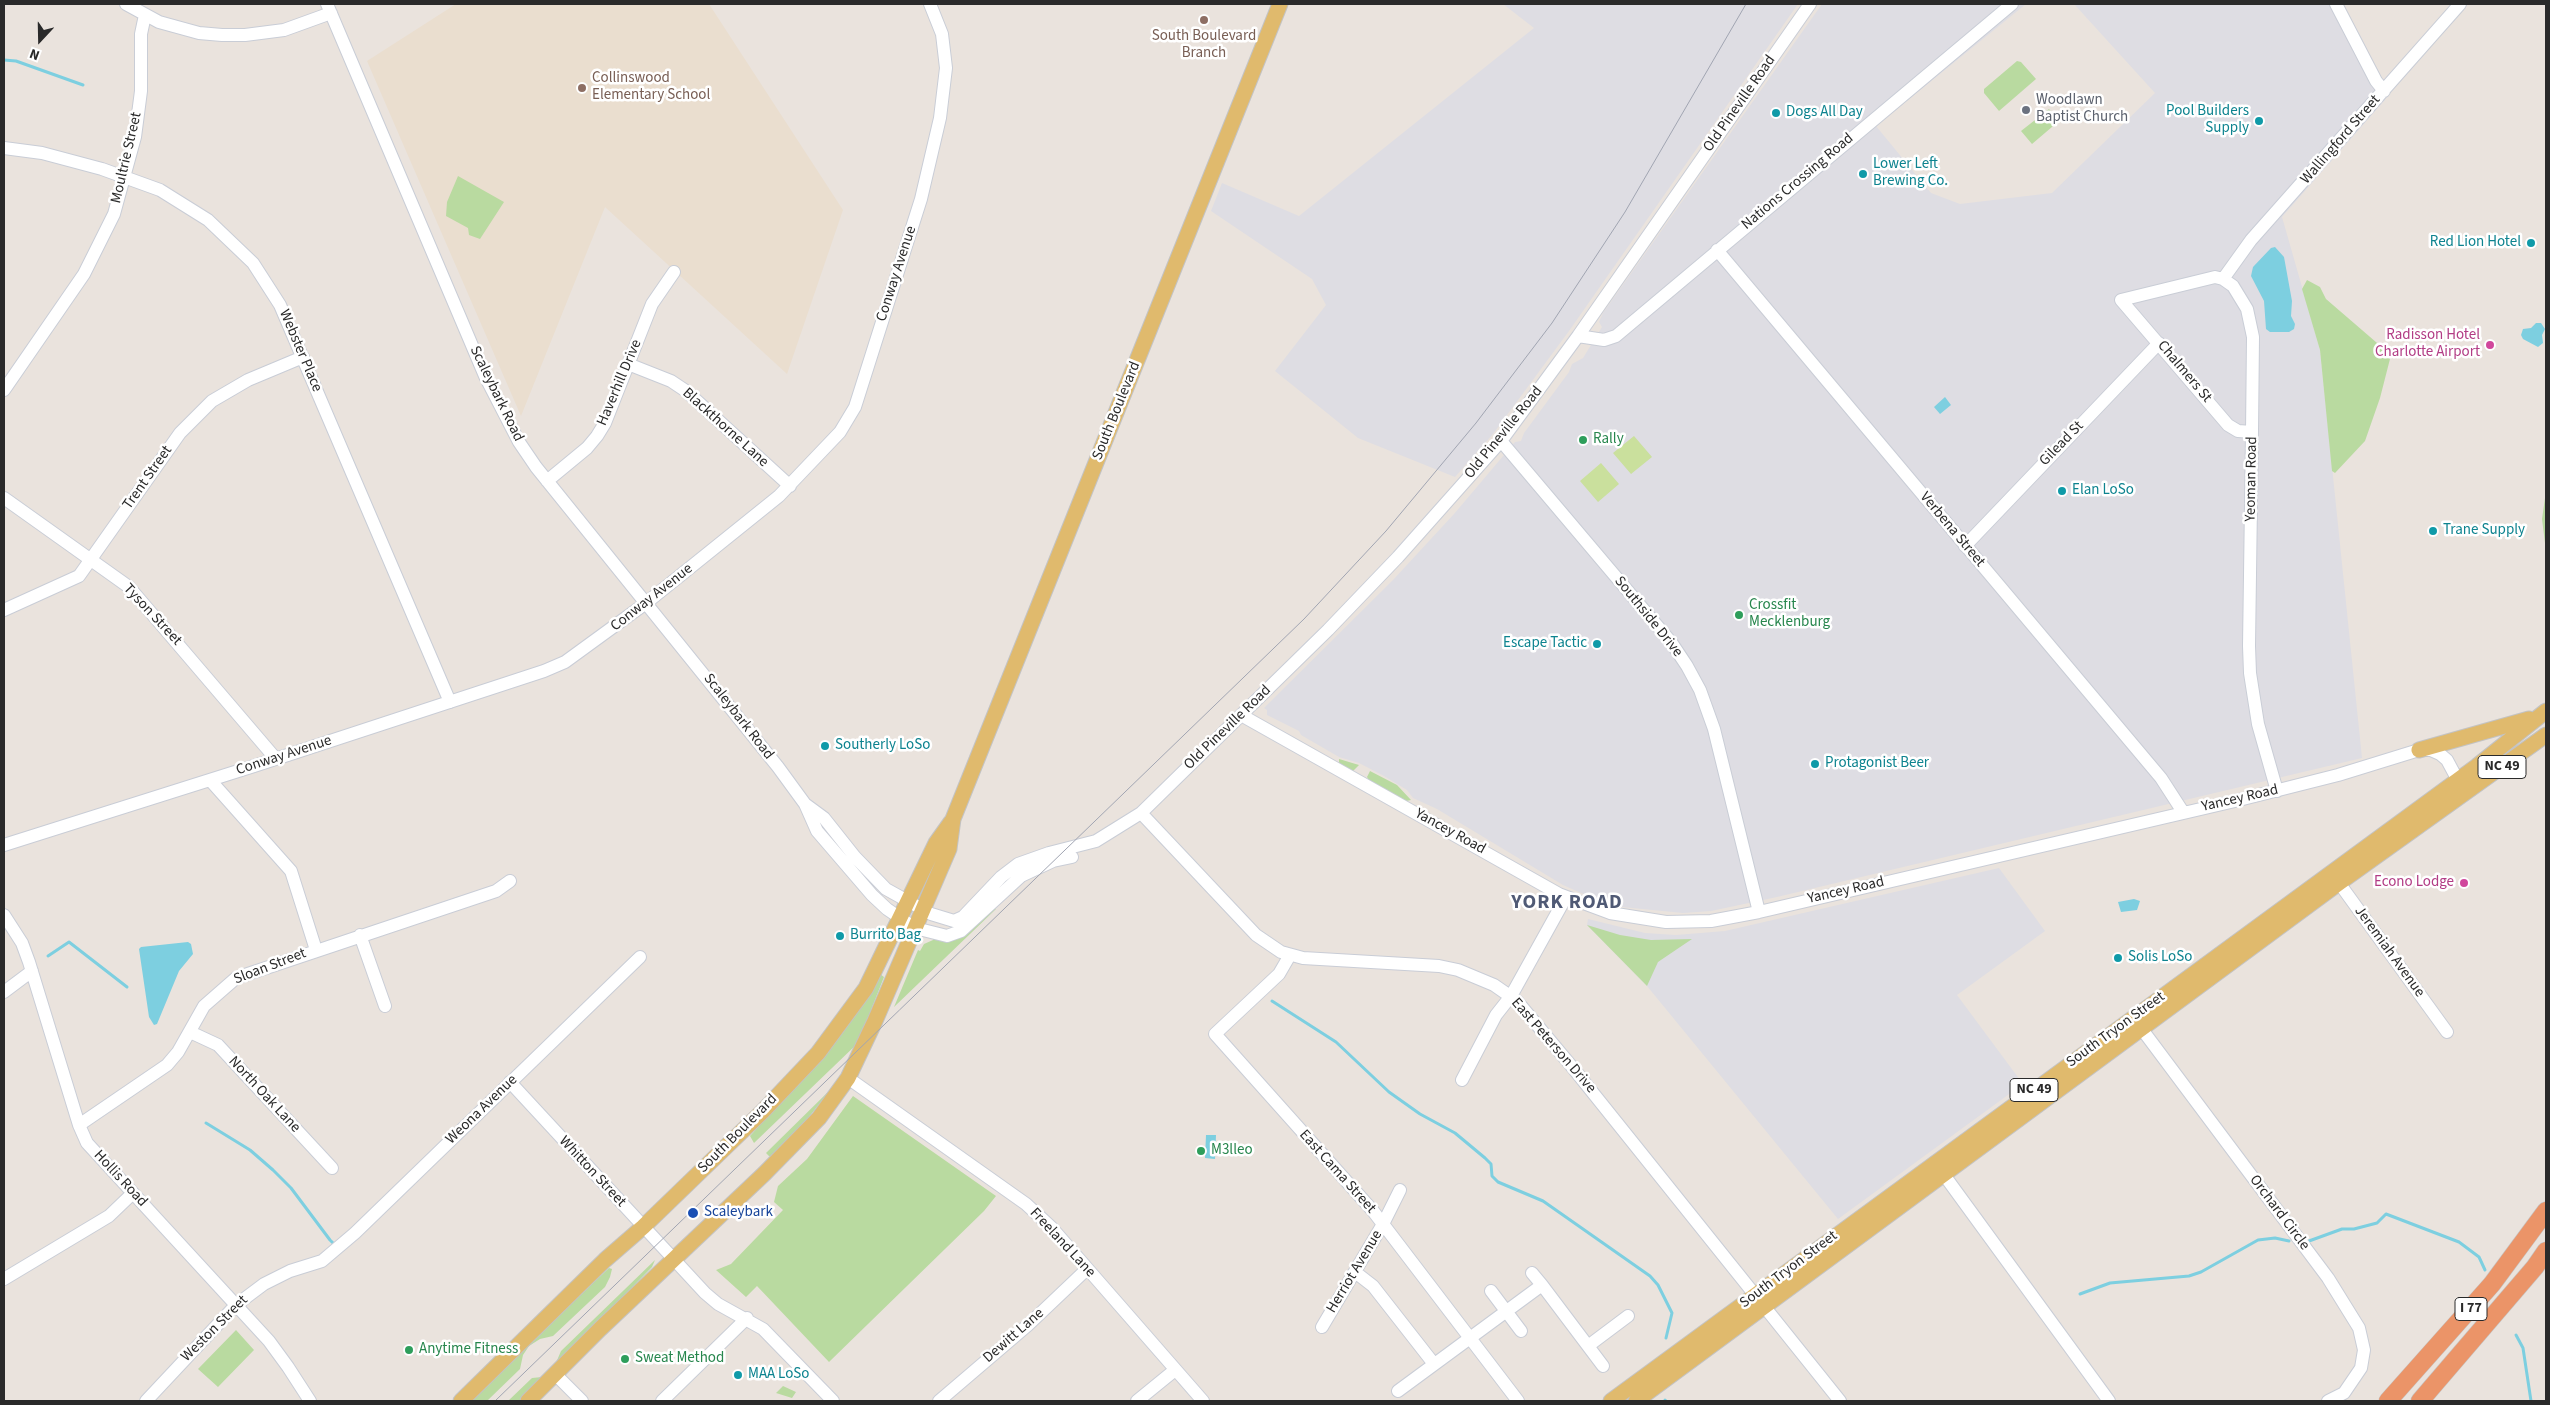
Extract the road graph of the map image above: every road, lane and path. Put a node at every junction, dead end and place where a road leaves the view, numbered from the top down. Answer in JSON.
{"nodes":[{"id":1,"x":126,"y":4,"type":"edge"},
{"id":2,"x":930,"y":4,"type":"edge"},
{"id":3,"x":1280,"y":4,"type":"edge"},
{"id":4,"x":1810,"y":4,"type":"edge"},
{"id":5,"x":2012,"y":4,"type":"edge"},
{"id":6,"x":2336,"y":4,"type":"edge"},
{"id":7,"x":2460,"y":4,"type":"edge"},
{"id":8,"x":329,"y":8,"type":"edge"},
{"id":9,"x":145,"y":15,"type":"junction"},
{"id":10,"x":2384,"y":91,"type":"junction"},
{"id":11,"x":4,"y":148,"type":"edge"},
{"id":12,"x":126,"y":177,"type":"junction"},
{"id":13,"x":1717,"y":250,"type":"junction"},
{"id":14,"x":674,"y":272,"type":"dead end"},
{"id":15,"x":2223,"y":279,"type":"junction"},
{"id":16,"x":1578,"y":336,"type":"junction"},
{"id":17,"x":2159,"y":343,"type":"junction"},
{"id":18,"x":303,"y":358,"type":"junction"},
{"id":19,"x":628,"y":364,"type":"junction"},
{"id":20,"x":4,"y":390,"type":"edge"},
{"id":21,"x":2252,"y":432,"type":"junction"},
{"id":22,"x":1501,"y":441,"type":"junction"},
{"id":23,"x":547,"y":481,"type":"junction"},
{"id":24,"x":790,"y":486,"type":"junction"},
{"id":25,"x":4,"y":498,"type":"edge"},
{"id":26,"x":1965,"y":546,"type":"junction"},
{"id":27,"x":91,"y":559,"type":"junction"},
{"id":28,"x":646,"y":603,"type":"junction"},
{"id":29,"x":4,"y":610,"type":"edge"},
{"id":30,"x":450,"y":702,"type":"junction"},
{"id":31,"x":2544,"y":712,"type":"edge"},
{"id":32,"x":1241,"y":715,"type":"junction"},
{"id":33,"x":2546,"y":734,"type":"edge"},
{"id":34,"x":2419,"y":750,"type":"junction"},
{"id":35,"x":276,"y":759,"type":"junction"},
{"id":36,"x":210,"y":780,"type":"junction"},
{"id":37,"x":2461,"y":787,"type":"junction"},
{"id":38,"x":2277,"y":790,"type":"junction"},
{"id":39,"x":805,"y":804,"type":"junction"},
{"id":40,"x":2183,"y":812,"type":"junction"},
{"id":41,"x":1141,"y":813,"type":"junction"},
{"id":42,"x":954,"y":819,"type":"junction"},
{"id":43,"x":4,"y":845,"type":"edge"},
{"id":44,"x":2335,"y":877,"type":"junction"},
{"id":45,"x":510,"y":881,"type":"dead end"},
{"id":46,"x":1566,"y":897,"type":"junction"},
{"id":47,"x":908,"y":902,"type":"junction"},
{"id":48,"x":923,"y":910,"type":"junction"},
{"id":49,"x":1759,"y":912,"type":"junction"},
{"id":50,"x":4,"y":915,"type":"edge"},
{"id":51,"x":900,"y":919,"type":"junction"},
{"id":52,"x":915,"y":928,"type":"junction"},
{"id":53,"x":360,"y":935,"type":"junction"},
{"id":54,"x":316,"y":950,"type":"junction"},
{"id":55,"x":1290,"y":955,"type":"junction"},
{"id":56,"x":640,"y":957,"type":"dead end"},
{"id":57,"x":32,"y":971,"type":"junction"},
{"id":58,"x":4,"y":992,"type":"edge"},
{"id":59,"x":1511,"y":996,"type":"junction"},
{"id":60,"x":385,"y":1006,"type":"dead end"},
{"id":61,"x":2141,"y":1028,"type":"junction"},
{"id":62,"x":190,"y":1032,"type":"junction"},
{"id":63,"x":2447,"y":1032,"type":"dead end"},
{"id":64,"x":848,"y":1078,"type":"junction"},
{"id":65,"x":1462,"y":1080,"type":"dead end"},
{"id":66,"x":510,"y":1082,"type":"junction"},
{"id":67,"x":79,"y":1125,"type":"junction"},
{"id":68,"x":1935,"y":1162,"type":"junction"},
{"id":69,"x":332,"y":1168,"type":"dead end"},
{"id":70,"x":1944,"y":1174,"type":"junction"},
{"id":71,"x":1400,"y":1190,"type":"dead end"},
{"id":72,"x":133,"y":1194,"type":"junction"},
{"id":73,"x":2546,"y":1211,"type":"edge"},
{"id":74,"x":1383,"y":1224,"type":"junction"},
{"id":75,"x":643,"y":1227,"type":"junction"},
{"id":76,"x":2546,"y":1251,"type":"edge"},
{"id":77,"x":674,"y":1260,"type":"junction"},
{"id":78,"x":322,"y":1261,"type":"joint"},
{"id":79,"x":1087,"y":1269,"type":"junction"},
{"id":80,"x":1355,"y":1272,"type":"junction"},
{"id":81,"x":1532,"y":1272,"type":"dead end"},
{"id":82,"x":4,"y":1279,"type":"edge"},
{"id":83,"x":1542,"y":1285,"type":"junction"},
{"id":84,"x":1492,"y":1291,"type":"dead end"},
{"id":85,"x":1759,"y":1300,"type":"junction"},
{"id":86,"x":236,"y":1305,"type":"junction"},
{"id":87,"x":1507,"y":1312,"type":"junction"},
{"id":88,"x":1628,"y":1316,"type":"dead end"},
{"id":89,"x":747,"y":1318,"type":"junction"},
{"id":90,"x":1322,"y":1327,"type":"dead end"},
{"id":91,"x":1521,"y":1331,"type":"dead end"},
{"id":92,"x":1471,"y":1337,"type":"junction"},
{"id":93,"x":1588,"y":1346,"type":"junction"},
{"id":94,"x":1434,"y":1364,"type":"junction"},
{"id":95,"x":1603,"y":1366,"type":"dead end"},
{"id":96,"x":1175,"y":1370,"type":"junction"},
{"id":97,"x":555,"y":1374,"type":"junction"},
{"id":98,"x":1398,"y":1391,"type":"dead end"},
{"id":99,"x":146,"y":1401,"type":"edge"},
{"id":100,"x":310,"y":1401,"type":"edge"},
{"id":101,"x":461,"y":1401,"type":"edge"},
{"id":102,"x":528,"y":1401,"type":"edge"},
{"id":103,"x":582,"y":1401,"type":"edge"},
{"id":104,"x":662,"y":1401,"type":"edge"},
{"id":105,"x":833,"y":1401,"type":"edge"},
{"id":106,"x":939,"y":1401,"type":"edge"},
{"id":107,"x":1137,"y":1401,"type":"edge"},
{"id":108,"x":1203,"y":1401,"type":"edge"},
{"id":109,"x":1518,"y":1401,"type":"edge"},
{"id":110,"x":1611,"y":1401,"type":"edge"},
{"id":111,"x":1636,"y":1401,"type":"edge"},
{"id":112,"x":1840,"y":1401,"type":"edge"},
{"id":113,"x":2109,"y":1401,"type":"edge"},
{"id":114,"x":2328,"y":1401,"type":"edge"},
{"id":115,"x":2388,"y":1401,"type":"edge"},
{"id":116,"x":2420,"y":1401,"type":"edge"}],
"edges":[{"from":1,"to":9,"type":"street"},
{"from":2,"to":24,"type":"street","name":"Conway Avenue"},
{"from":3,"to":42,"type":"main road","name":"South Boulevard"},
{"from":4,"to":16,"type":"street","name":"Old Pineville Road"},
{"from":5,"to":13,"type":"street","name":"Nations Crossing Road"},
{"from":6,"to":10,"type":"street"},
{"from":7,"to":10,"type":"street","name":"Wallingford Street"},
{"from":8,"to":9,"type":"street"},
{"from":8,"to":23,"type":"street","name":"Scaleybark Road"},
{"from":9,"to":12,"type":"street","name":"Moultrie Street"},
{"from":10,"to":15,"type":"street","name":"Wallingford Street"},
{"from":11,"to":12,"type":"street","name":"Webster Place"},
{"from":12,"to":18,"type":"street","name":"Webster Place"},
{"from":12,"to":20,"type":"street","name":"Moultrie Street"},
{"from":13,"to":16,"type":"street","name":"Nations Crossing Road"},
{"from":13,"to":26,"type":"street","name":"Verbena Street"},
{"from":14,"to":19,"type":"street","name":"Haverhill Drive"},
{"from":15,"to":17,"type":"street","name":"Chalmers St"},
{"from":15,"to":21,"type":"street","name":"Yeoman Road"},
{"from":16,"to":22,"type":"street","name":"Old Pineville Road"},
{"from":17,"to":21,"type":"street","name":"Chalmers St"},
{"from":17,"to":26,"type":"street","name":"Gilead St"},
{"from":18,"to":27,"type":"street","name":"Trent Street"},
{"from":18,"to":30,"type":"street","name":"Webster Place"},
{"from":19,"to":23,"type":"street","name":"Haverhill Drive"},
{"from":19,"to":24,"type":"street","name":"Blackthorne Lane"},
{"from":21,"to":38,"type":"street","name":"Yeoman Road"},
{"from":22,"to":32,"type":"street","name":"Old Pineville Road"},
{"from":22,"to":49,"type":"street","name":"Southside Drive"},
{"from":23,"to":28,"type":"street","name":"Scaleybark Road"},
{"from":24,"to":28,"type":"street","name":"Conway Avenue"},
{"from":25,"to":27,"type":"street","name":"Tyson Street"},
{"from":26,"to":40,"type":"street","name":"Verbena Street"},
{"from":27,"to":29,"type":"street","name":"Trent Street"},
{"from":27,"to":35,"type":"street","name":"Tyson Street"},
{"from":28,"to":30,"type":"street","name":"Conway Avenue"},
{"from":28,"to":39,"type":"street","name":"Scaleybark Road"},
{"from":30,"to":35,"type":"street","name":"Conway Avenue"},
{"from":31,"to":34,"type":"main road"},
{"from":31,"to":37,"type":"main road","name":"South Tryon Street","number":"NC 49"},
{"from":32,"to":41,"type":"street","name":"Old Pineville Road"},
{"from":32,"to":46,"type":"street","name":"Yancey Road"},
{"from":33,"to":37,"type":"main road","name":"South Tryon Street","number":"NC 49"},
{"from":34,"to":37,"type":"street"},
{"from":34,"to":38,"type":"street","name":"Yancey Road"},
{"from":35,"to":36,"type":"street","name":"Conway Avenue"},
{"from":36,"to":43,"type":"street","name":"Conway Avenue"},
{"from":36,"to":54,"type":"street"},
{"from":37,"to":44,"type":"main road","name":"South Tryon Street","number":"NC 49"},
{"from":38,"to":40,"type":"street","name":"Yancey Road"},
{"from":39,"to":47,"type":"street","name":"Scaleybark Road"},
{"from":39,"to":51,"type":"street","name":"Scaleybark Road"},
{"from":40,"to":49,"type":"street","name":"Yancey Road"},
{"from":41,"to":48,"type":"street","name":"Old Pineville Road"},
{"from":41,"to":52,"type":"street","name":"Old Pineville Road"},
{"from":41,"to":55,"type":"street","name":"East Peterson Drive"},
{"from":42,"to":47,"type":"main road","name":"South Boulevard"},
{"from":42,"to":48,"type":"main road","name":"South Boulevard"},
{"from":44,"to":61,"type":"main road","name":"South Tryon Street","number":"NC 49"},
{"from":44,"to":63,"type":"street","name":"Jeremiah Avenue"},
{"from":44,"to":68,"type":"main road","name":"South Tryon Street","number":"NC 49"},
{"from":45,"to":53,"type":"street","name":"Sloan Street"},
{"from":46,"to":49,"type":"street","name":"Yancey Road"},
{"from":46,"to":59,"type":"street"},
{"from":47,"to":48,"type":"street","name":"Scaleybark Road"},
{"from":47,"to":51,"type":"main road","name":"South Boulevard"},
{"from":48,"to":52,"type":"main road","name":"South Boulevard"},
{"from":50,"to":57,"type":"street","name":"Hollis Road"},
{"from":51,"to":52,"type":"street","name":"Scaleybark Road"},
{"from":51,"to":75,"type":"main road","name":"South Boulevard"},
{"from":52,"to":64,"type":"main road","name":"South Boulevard"},
{"from":53,"to":54,"type":"street","name":"Sloan Street"},
{"from":53,"to":60,"type":"street"},
{"from":54,"to":62,"type":"street","name":"Sloan Street"},
{"from":55,"to":59,"type":"street","name":"East Peterson Drive"},
{"from":55,"to":74,"type":"street","name":"East Cama Street"},
{"from":56,"to":66,"type":"street","name":"Weona Avenue"},
{"from":57,"to":58,"type":"street"},
{"from":57,"to":67,"type":"street","name":"Hollis Road"},
{"from":59,"to":65,"type":"street"},
{"from":59,"to":85,"type":"street","name":"East Peterson Drive"},
{"from":61,"to":70,"type":"main road","name":"South Tryon Street","number":"NC 49"},
{"from":61,"to":114,"type":"street","name":"Orchard Circle"},
{"from":62,"to":67,"type":"street","name":"Sloan Street"},
{"from":62,"to":69,"type":"street","name":"North Oak Lane"},
{"from":64,"to":77,"type":"main road","name":"South Boulevard"},
{"from":64,"to":79,"type":"street","name":"Freeland Lane"},
{"from":66,"to":75,"type":"street","name":"Whitton Street"},
{"from":66,"to":78,"type":"street","name":"Weona Avenue"},
{"from":67,"to":72,"type":"street","name":"Hollis Road"},
{"from":68,"to":70,"type":"street"},
{"from":68,"to":85,"type":"main road","name":"South Tryon Street","number":"NC 49"},
{"from":70,"to":85,"type":"main road","name":"South Tryon Street","number":"NC 49"},
{"from":70,"to":113,"type":"street"},
{"from":71,"to":74,"type":"street","name":"Herriot Avenue"},
{"from":72,"to":82,"type":"street"},
{"from":72,"to":86,"type":"street","name":"Hollis Road"},
{"from":73,"to":115,"type":"highway","number":"I 77"},
{"from":74,"to":80,"type":"street","name":"Herriot Avenue"},
{"from":74,"to":92,"type":"street","name":"East Cama Street"},
{"from":75,"to":77,"type":"street","name":"Whitton Street"},
{"from":75,"to":101,"type":"main road","name":"South Boulevard"},
{"from":76,"to":116,"type":"highway","number":"I 77"},
{"from":77,"to":89,"type":"street","name":"Whitton Street"},
{"from":77,"to":97,"type":"main road","name":"South Boulevard"},
{"from":78,"to":86,"type":"street","name":"Weston Street"},
{"from":79,"to":96,"type":"street","name":"Freeland Lane"},
{"from":79,"to":106,"type":"street","name":"Dewitt Lane"},
{"from":80,"to":90,"type":"street","name":"Herriot Avenue"},
{"from":80,"to":94,"type":"street"},
{"from":81,"to":83,"type":"street"},
{"from":83,"to":87,"type":"street"},
{"from":83,"to":93,"type":"street"},
{"from":84,"to":87,"type":"street"},
{"from":85,"to":110,"type":"main road","name":"South Tryon Street","number":"NC 49"},
{"from":85,"to":111,"type":"main road","name":"South Tryon Street","number":"NC 49"},
{"from":85,"to":112,"type":"street","name":"East Peterson Drive"},
{"from":86,"to":99,"type":"street","name":"Weston Street"},
{"from":86,"to":100,"type":"street","name":"Hollis Road"},
{"from":87,"to":91,"type":"street"},
{"from":87,"to":92,"type":"street"},
{"from":88,"to":93,"type":"street"},
{"from":89,"to":104,"type":"street"},
{"from":89,"to":105,"type":"street","name":"Whitton Street"},
{"from":92,"to":94,"type":"street"},
{"from":92,"to":109,"type":"street","name":"East Cama Street"},
{"from":93,"to":95,"type":"street"},
{"from":94,"to":98,"type":"street"},
{"from":96,"to":107,"type":"street"},
{"from":96,"to":108,"type":"street","name":"Freeland Lane"},
{"from":97,"to":102,"type":"main road","name":"South Boulevard"},
{"from":97,"to":103,"type":"street"}]}
